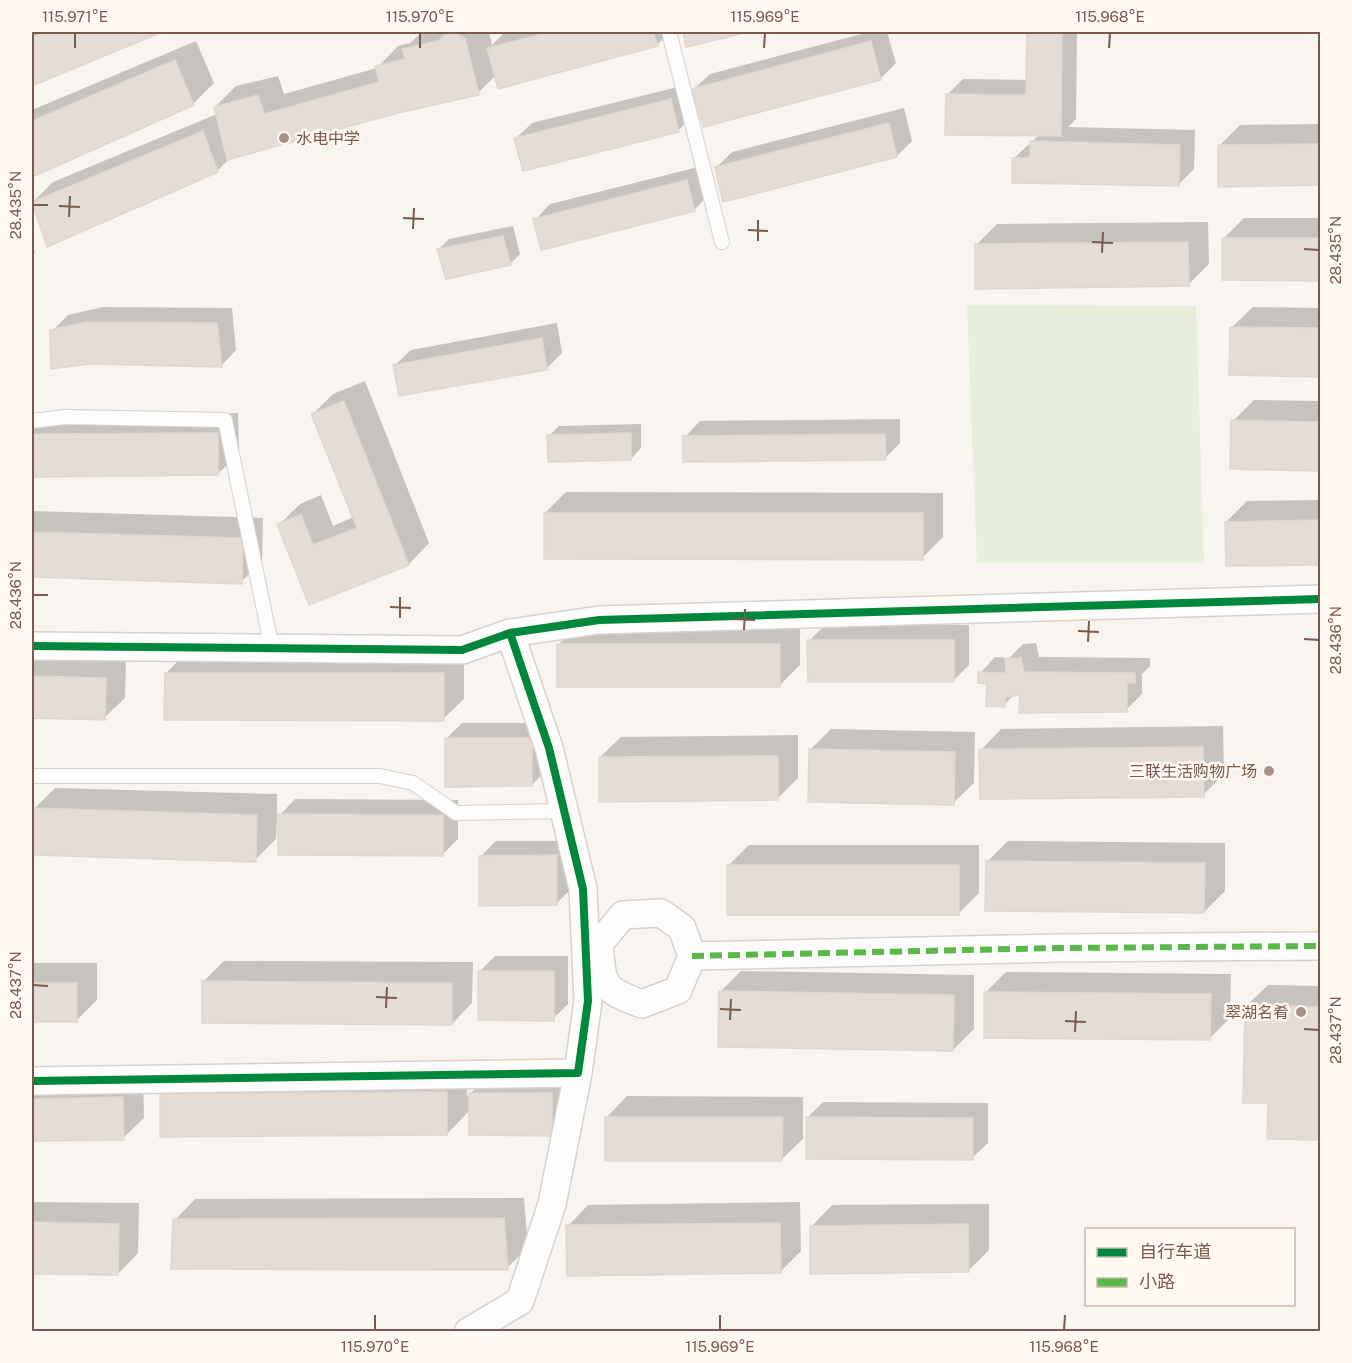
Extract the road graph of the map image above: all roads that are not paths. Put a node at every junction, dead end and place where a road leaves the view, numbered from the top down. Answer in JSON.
{"nodes":[{"id":1,"x":669,"y":32,"type":"edge"},
{"id":2,"x":722,"y":242,"type":"dead end"},
{"id":3,"x":32,"y":421,"type":"edge"},
{"id":4,"x":1320,"y":598,"type":"edge"},
{"id":5,"x":510,"y":633,"type":"junction"},
{"id":6,"x":32,"y":646,"type":"edge"},
{"id":7,"x":272,"y":649,"type":"junction"},
{"id":8,"x":32,"y":776,"type":"edge"},
{"id":9,"x":564,"y":811,"type":"junction"},
{"id":10,"x":1320,"y":946,"type":"edge"},
{"id":11,"x":692,"y":956,"type":"dead end"},
{"id":12,"x":578,"y":1073,"type":"junction"},
{"id":13,"x":32,"y":1081,"type":"edge"},
{"id":14,"x":468,"y":1332,"type":"edge"}],
"edges":[{"from":1,"to":2,"type":"lane"},
{"from":3,"to":7,"type":"lane"},
{"from":4,"to":5,"type":"street"},
{"from":5,"to":7,"type":"street"},
{"from":5,"to":9,"type":"street"},
{"from":6,"to":7,"type":"street"},
{"from":8,"to":9,"type":"lane"},
{"from":9,"to":12,"type":"street"},
{"from":10,"to":11,"type":"street"},
{"from":12,"to":13,"type":"street"},
{"from":12,"to":14,"type":"street"}]}
